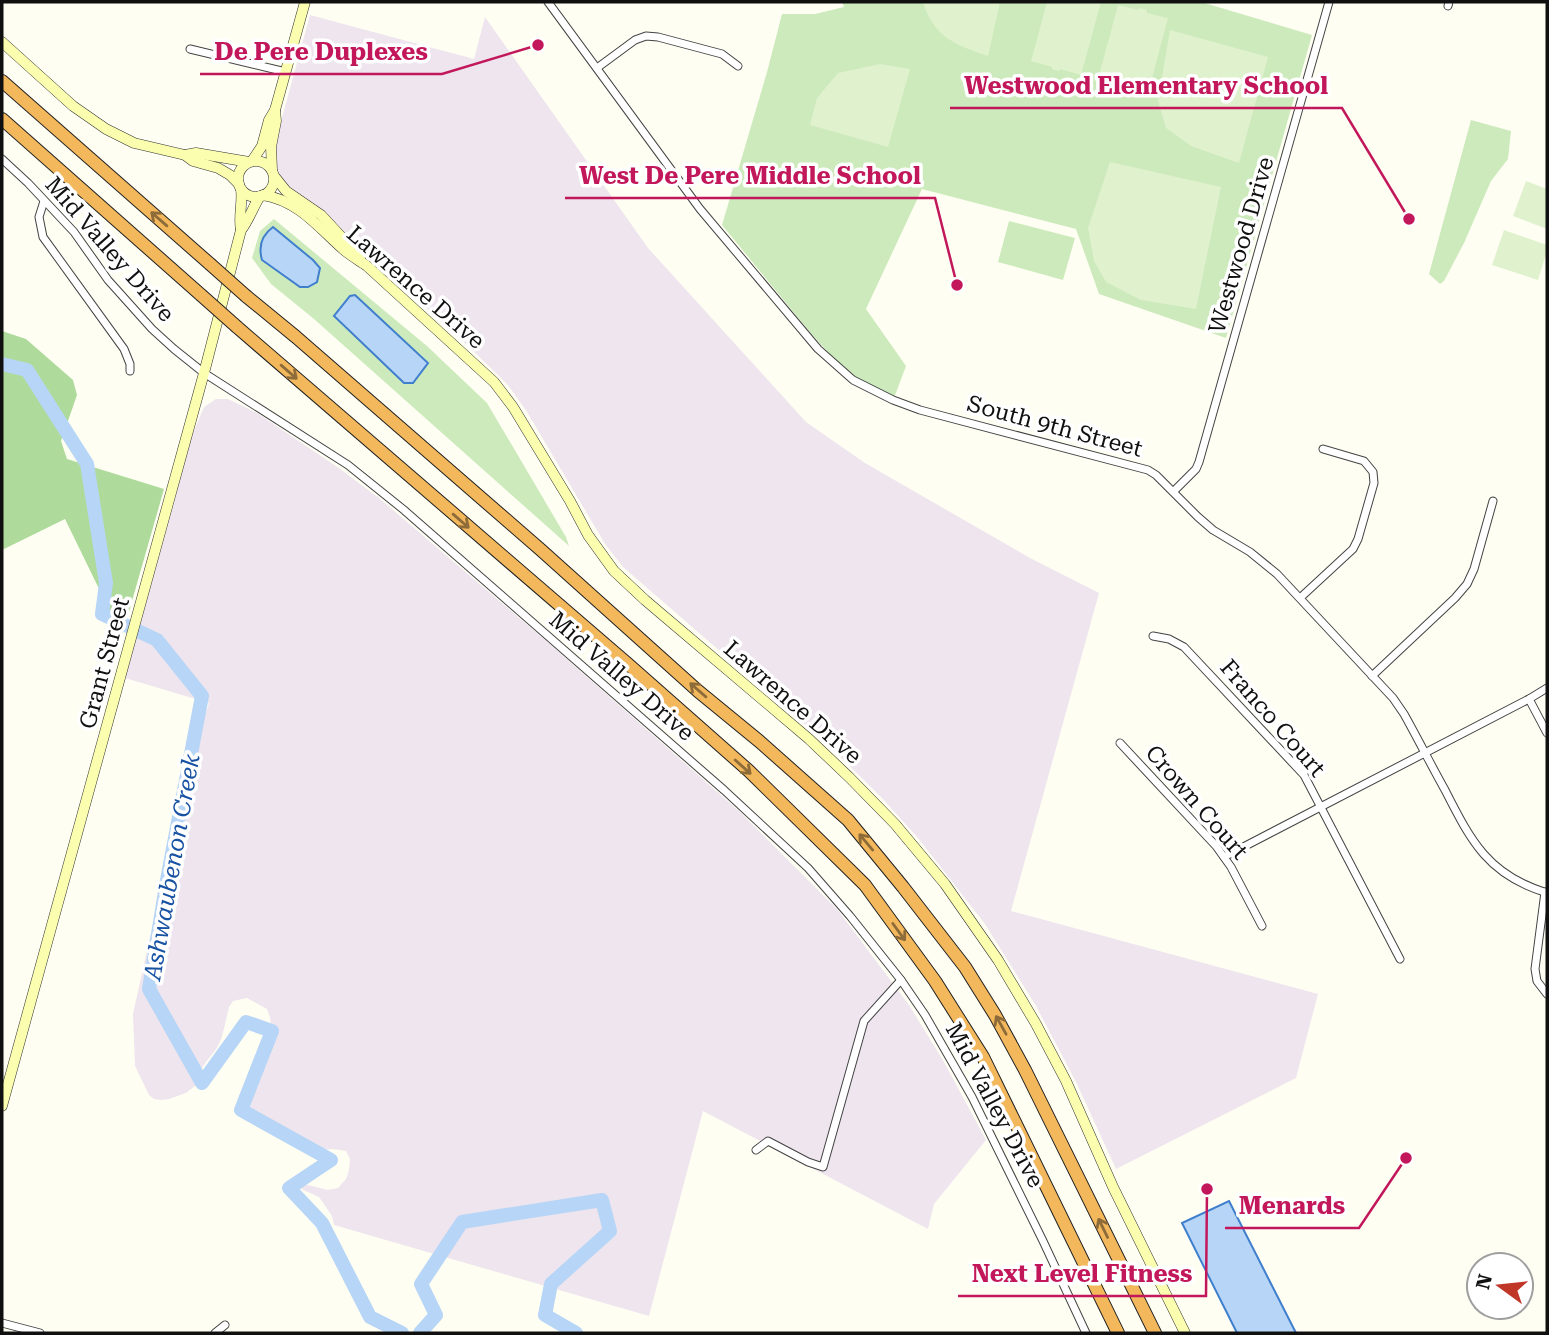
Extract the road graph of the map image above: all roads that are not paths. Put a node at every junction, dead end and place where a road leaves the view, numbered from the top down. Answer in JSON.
{"nodes":[{"id":1,"x":305,"y":2,"type":"edge"},
{"id":2,"x":548,"y":2,"type":"edge"},
{"id":3,"x":1329,"y":2,"type":"edge"},
{"id":4,"x":2,"y":42,"type":"edge"},
{"id":5,"x":190,"y":49,"type":"dead end"},
{"id":6,"x":738,"y":66,"type":"dead end"},
{"id":7,"x":597,"y":68,"type":"junction"},
{"id":8,"x":286,"y":72,"type":"junction"},
{"id":9,"x":2,"y":81,"type":"edge"},
{"id":10,"x":275,"y":110,"type":"junction"},
{"id":11,"x":2,"y":118,"type":"edge"},
{"id":12,"x":185,"y":155,"type":"junction"},
{"id":13,"x":2,"y":159,"type":"edge"},
{"id":14,"x":251,"y":161,"type":"junction"},
{"id":15,"x":273,"y":173,"type":"junction"},
{"id":16,"x":240,"y":187,"type":"junction"},
{"id":17,"x":261,"y":196,"type":"junction"},
{"id":18,"x":44,"y":201,"type":"junction"},
{"id":19,"x":241,"y":230,"type":"junction"},
{"id":20,"x":367,"y":266,"type":"junction"},
{"id":21,"x":130,"y":371,"type":"dead end"},
{"id":22,"x":204,"y":373,"type":"junction"},
{"id":23,"x":1323,"y":449,"type":"dead end"},
{"id":24,"x":1174,"y":491,"type":"junction"},
{"id":25,"x":1493,"y":501,"type":"dead end"},
{"id":26,"x":1300,"y":598,"type":"junction"},
{"id":27,"x":1153,"y":636,"type":"dead end"},
{"id":28,"x":1372,"y":676,"type":"junction"},
{"id":29,"x":1547,"y":688,"type":"edge"},
{"id":30,"x":1529,"y":699,"type":"junction"},
{"id":31,"x":1547,"y":733,"type":"edge"},
{"id":32,"x":1120,"y":743,"type":"dead end"},
{"id":33,"x":1425,"y":753,"type":"junction"},
{"id":34,"x":1321,"y":807,"type":"junction"},
{"id":35,"x":1224,"y":858,"type":"junction"},
{"id":36,"x":1546,"y":892,"type":"edge"},
{"id":37,"x":1262,"y":926,"type":"dead end"},
{"id":38,"x":1400,"y":959,"type":"dead end"},
{"id":39,"x":901,"y":980,"type":"junction"},
{"id":40,"x":1547,"y":994,"type":"edge"},
{"id":41,"x":2,"y":1106,"type":"edge"},
{"id":42,"x":756,"y":1150,"type":"dead end"},
{"id":43,"x":2,"y":1323,"type":"edge"},
{"id":44,"x":225,"y":1325,"type":"dead end"},
{"id":45,"x":40,"y":1333,"type":"edge"},
{"id":46,"x":215,"y":1333,"type":"edge"},
{"id":47,"x":1086,"y":1333,"type":"edge"},
{"id":48,"x":1118,"y":1333,"type":"edge"},
{"id":49,"x":1155,"y":1333,"type":"edge"},
{"id":50,"x":1185,"y":1333,"type":"edge"}],
"edges":[{"from":1,"to":8,"type":"main road"},
{"from":2,"to":7,"type":"street","name":"South 9th Street"},
{"from":3,"to":24,"type":"street","name":"Westwood Drive"},
{"from":4,"to":12,"type":"main road"},
{"from":5,"to":8,"type":"street"},
{"from":6,"to":7,"type":"street"},
{"from":7,"to":24,"type":"street","name":"South 9th Street"},
{"from":8,"to":10,"type":"main road"},
{"from":49,"to":9,"type":"highway","one_way":true,"bridge":true},
{"from":10,"to":14,"type":"main road"},
{"from":10,"to":15,"type":"main road"},
{"from":11,"to":48,"type":"highway","one_way":true,"bridge":true},
{"from":12,"to":14,"type":"main road"},
{"from":12,"to":16,"type":"main road"},
{"from":13,"to":18,"type":"street","name":"Mid Valley Drive"},
{"from":14,"to":15,"type":"main road"},
{"from":14,"to":16,"type":"main road"},
{"from":15,"to":17,"type":"main road"},
{"from":15,"to":20,"type":"main road"},
{"from":16,"to":17,"type":"main road"},
{"from":16,"to":19,"type":"main road","name":"Grant Street"},
{"from":17,"to":19,"type":"main road","name":"Grant Street"},
{"from":17,"to":20,"type":"main road","name":"Lawrence Drive"},
{"from":18,"to":21,"type":"street"},
{"from":18,"to":22,"type":"street","name":"Mid Valley Drive"},
{"from":19,"to":22,"type":"main road","name":"Grant Street"},
{"from":20,"to":50,"type":"main road","name":"Lawrence Drive"},
{"from":22,"to":39,"type":"street","name":"Mid Valley Drive"},
{"from":22,"to":41,"type":"main road","name":"Grant Street"},
{"from":23,"to":26,"type":"street"},
{"from":24,"to":26,"type":"street","name":"South 9th Street"},
{"from":25,"to":28,"type":"street"},
{"from":26,"to":28,"type":"street","name":"South 9th Street"},
{"from":27,"to":34,"type":"street","name":"Franco Court"},
{"from":28,"to":33,"type":"street","name":"South 9th Street"},
{"from":29,"to":30,"type":"street"},
{"from":30,"to":31,"type":"street"},
{"from":30,"to":33,"type":"street"},
{"from":32,"to":35,"type":"street","name":"Crown Court"},
{"from":33,"to":34,"type":"street"},
{"from":33,"to":36,"type":"street","name":"South 9th Street"},
{"from":34,"to":35,"type":"street"},
{"from":34,"to":38,"type":"street","name":"Franco Court"},
{"from":35,"to":37,"type":"street","name":"Crown Court"},
{"from":36,"to":40,"type":"street"},
{"from":39,"to":42,"type":"street"},
{"from":39,"to":47,"type":"street","name":"Mid Valley Drive"},
{"from":43,"to":45,"type":"street"},
{"from":44,"to":46,"type":"street"}]}
